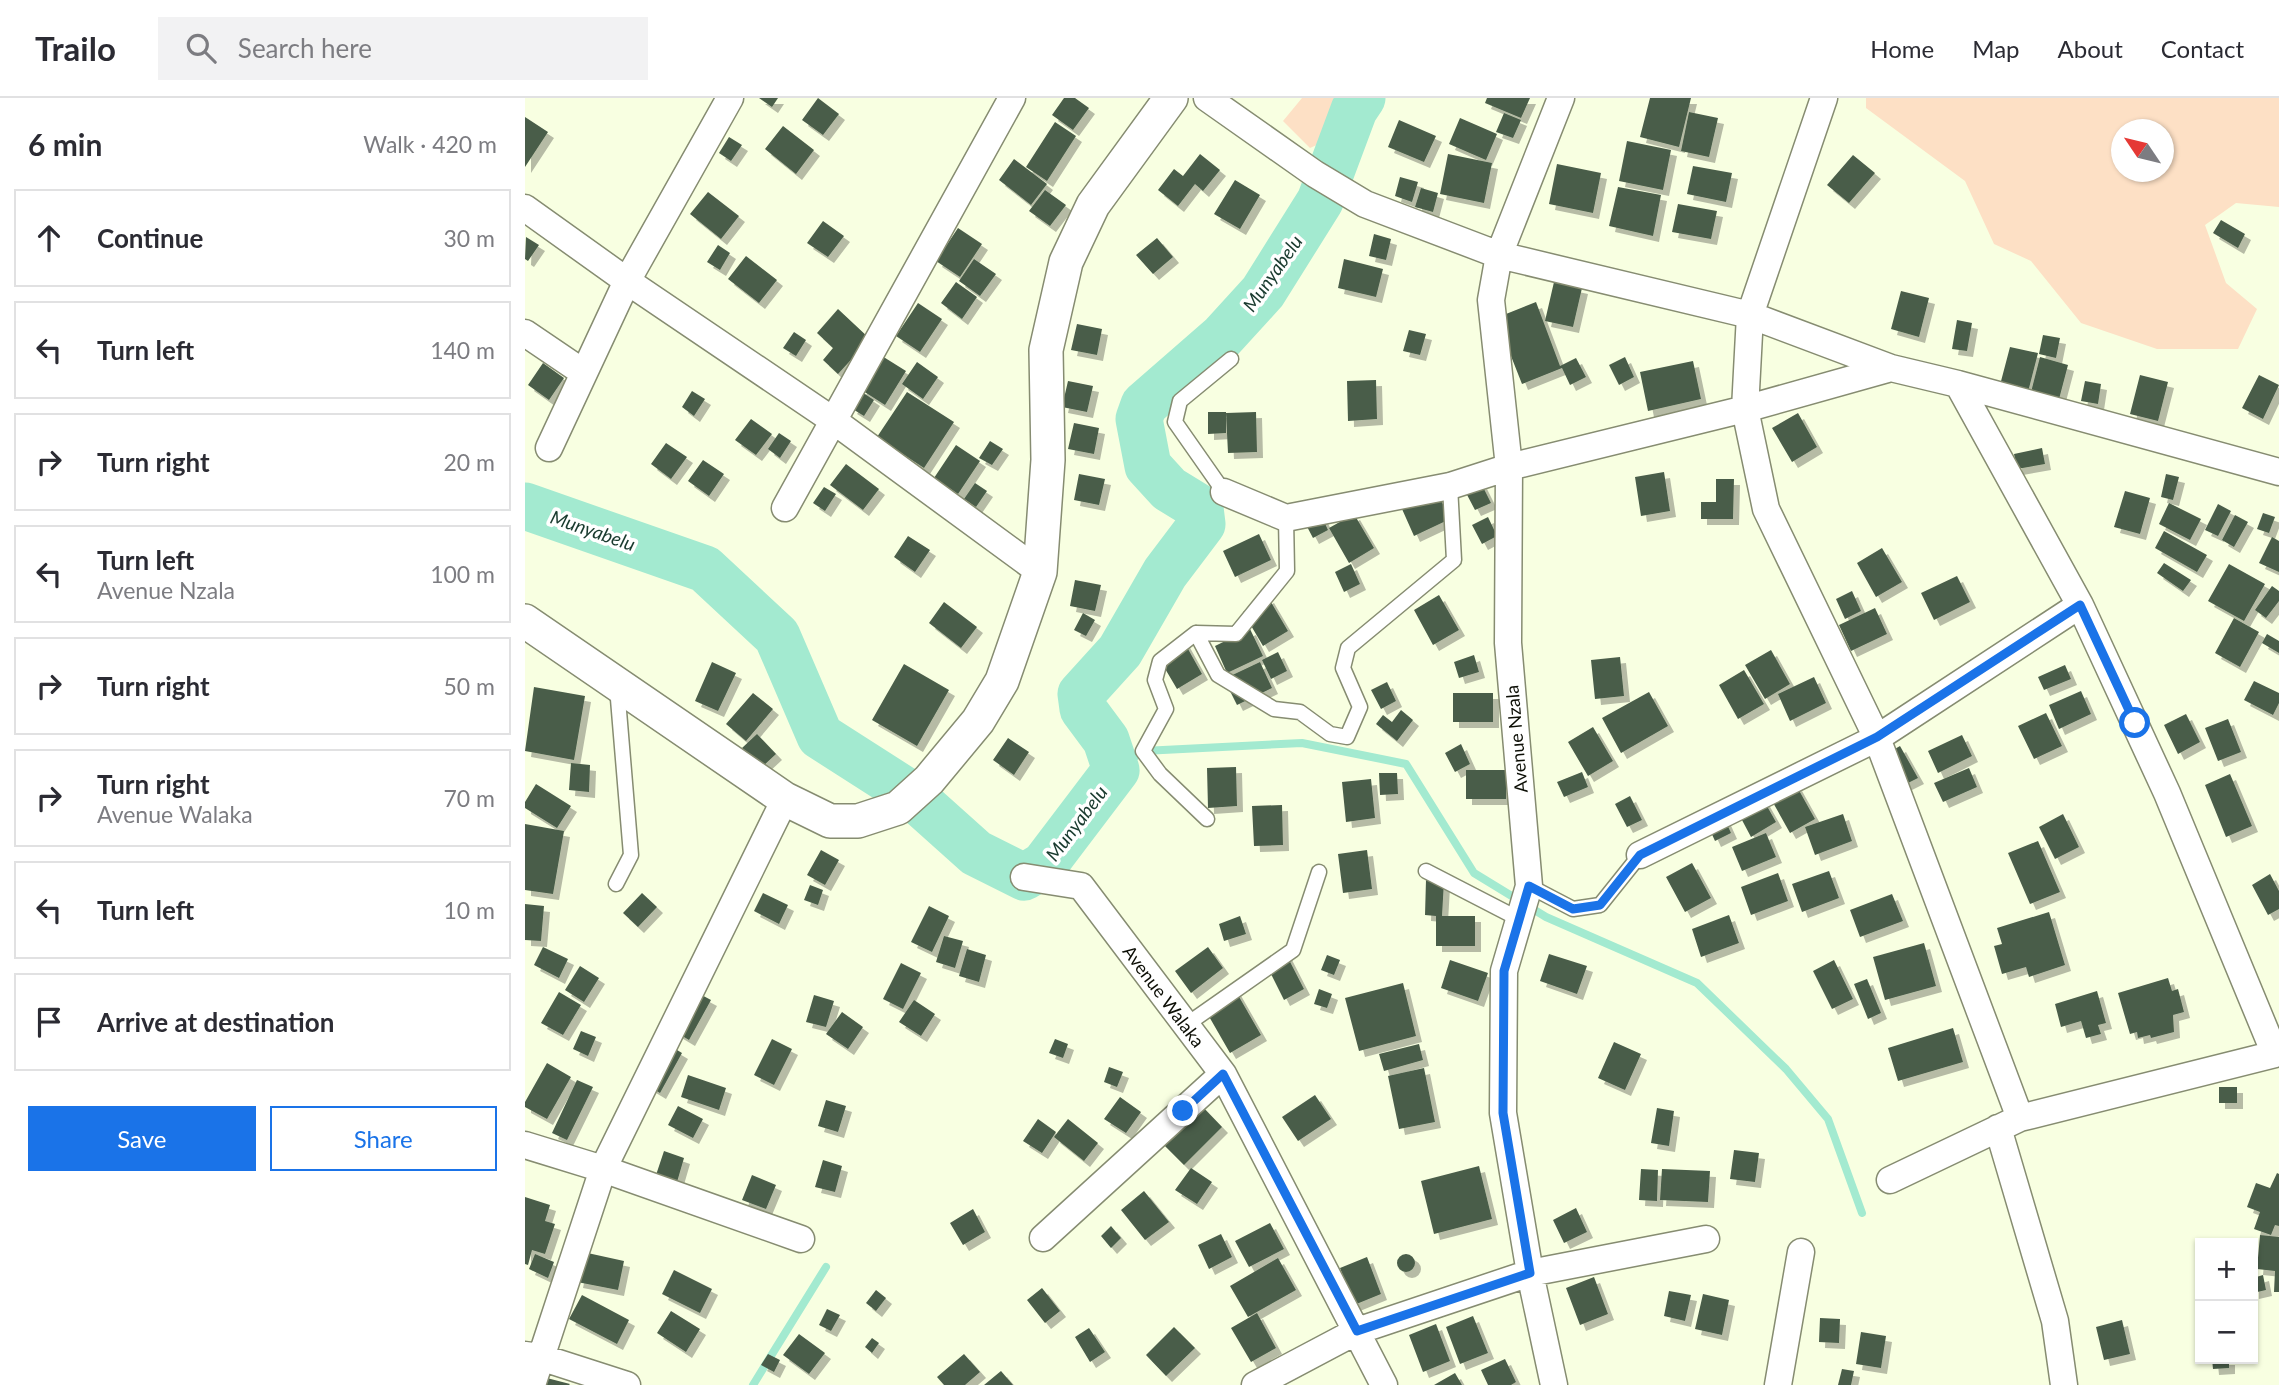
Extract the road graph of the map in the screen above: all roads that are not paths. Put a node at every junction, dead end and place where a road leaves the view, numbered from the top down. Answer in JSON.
{"nodes":[{"id":1,"x":730,"y":98,"type":"edge"},
{"id":2,"x":1012,"y":98,"type":"edge"},
{"id":3,"x":1171,"y":98,"type":"edge"},
{"id":4,"x":1207,"y":98,"type":"edge"},
{"id":5,"x":1561,"y":98,"type":"edge"},
{"id":6,"x":1824,"y":98,"type":"edge"},
{"id":7,"x":525,"y":208,"type":"edge"},
{"id":8,"x":1499,"y":255,"type":"junction"},
{"id":9,"x":627,"y":281,"type":"junction"},
{"id":10,"x":1750,"y":314,"type":"junction"},
{"id":11,"x":525,"y":333,"type":"edge"},
{"id":12,"x":1231,"y":359,"type":"dead end"},
{"id":13,"x":1891,"y":368,"type":"junction"},
{"id":14,"x":584,"y":373,"type":"junction"},
{"id":15,"x":1958,"y":384,"type":"junction"},
{"id":16,"x":1745,"y":409,"type":"junction"},
{"id":17,"x":834,"y":421,"type":"junction"},
{"id":18,"x":549,"y":448,"type":"dead end"},
{"id":19,"x":2277,"y":464,"type":"edge"},
{"id":20,"x":1509,"y":467,"type":"junction"},
{"id":21,"x":1450,"y":486,"type":"junction"},
{"id":22,"x":1224,"y":492,"type":"joint"},
{"id":23,"x":785,"y":508,"type":"dead end"},
{"id":24,"x":1286,"y":518,"type":"junction"},
{"id":25,"x":1040,"y":572,"type":"junction"},
{"id":26,"x":2080,"y":605,"type":"junction"},
{"id":27,"x":525,"y":621,"type":"edge"},
{"id":28,"x":1196,"y":633,"type":"junction"},
{"id":29,"x":617,"y":684,"type":"junction"},
{"id":30,"x":1877,"y":737,"type":"junction"},
{"id":31,"x":785,"y":799,"type":"junction"},
{"id":32,"x":1207,"y":819,"type":"dead end"},
{"id":33,"x":1640,"y":855,"type":"joint"},
{"id":34,"x":1426,"y":871,"type":"dead end"},
{"id":35,"x":1319,"y":872,"type":"dead end"},
{"id":36,"x":1024,"y":877,"type":"dead end"},
{"id":37,"x":616,"y":884,"type":"dead end"},
{"id":38,"x":1524,"y":903,"type":"junction"},
{"id":39,"x":1186,"y":1025,"type":"junction"},
{"id":40,"x":2278,"y":1059,"type":"edge"},
{"id":41,"x":1223,"y":1074,"type":"junction"},
{"id":42,"x":2009,"y":1123,"type":"junction"},
{"id":43,"x":525,"y":1145,"type":"edge"},
{"id":44,"x":603,"y":1169,"type":"junction"},
{"id":45,"x":1889,"y":1180,"type":"dead end"},
{"id":46,"x":1043,"y":1238,"type":"dead end"},
{"id":47,"x":801,"y":1239,"type":"dead end"},
{"id":48,"x":1706,"y":1239,"type":"dead end"},
{"id":49,"x":1801,"y":1252,"type":"dead end"},
{"id":50,"x":1530,"y":1273,"type":"junction"},
{"id":51,"x":1357,"y":1331,"type":"junction"},
{"id":52,"x":532,"y":1356,"type":"edge"},
{"id":53,"x":532,"y":1385,"type":"edge"},
{"id":54,"x":628,"y":1385,"type":"edge"},
{"id":55,"x":1255,"y":1385,"type":"edge"},
{"id":56,"x":1384,"y":1385,"type":"edge"},
{"id":57,"x":1553,"y":1385,"type":"edge"},
{"id":58,"x":1778,"y":1385,"type":"edge"},
{"id":59,"x":2064,"y":1385,"type":"edge"}],
"edges":[{"from":1,"to":9,"type":"street"},
{"from":2,"to":17,"type":"street"},
{"from":3,"to":25,"type":"street"},
{"from":4,"to":8,"type":"street"},
{"from":5,"to":8,"type":"street","name":"Avenue Nzala"},
{"from":6,"to":10,"type":"street"},
{"from":7,"to":9,"type":"street"},
{"from":8,"to":10,"type":"street"},
{"from":8,"to":20,"type":"street","name":"Avenue Nzala"},
{"from":9,"to":14,"type":"street"},
{"from":9,"to":17,"type":"street"},
{"from":10,"to":13,"type":"street"},
{"from":10,"to":16,"type":"street"},
{"from":11,"to":14,"type":"street"},
{"from":12,"to":22,"type":"lane"},
{"from":13,"to":15,"type":"street"},
{"from":13,"to":16,"type":"street"},
{"from":14,"to":18,"type":"street"},
{"from":15,"to":19,"type":"street"},
{"from":15,"to":26,"type":"street"},
{"from":16,"to":20,"type":"street"},
{"from":16,"to":30,"type":"street"},
{"from":17,"to":23,"type":"street"},
{"from":17,"to":25,"type":"street"},
{"from":20,"to":21,"type":"street"},
{"from":20,"to":38,"type":"street","name":"Avenue Nzala"},
{"from":21,"to":24,"type":"street"},
{"from":21,"to":28,"type":"lane"},
{"from":22,"to":24,"type":"street"},
{"from":24,"to":28,"type":"lane"},
{"from":25,"to":31,"type":"street"},
{"from":26,"to":30,"type":"street"},
{"from":26,"to":40,"type":"street"},
{"from":27,"to":29,"type":"street"},
{"from":28,"to":32,"type":"lane"},
{"from":29,"to":31,"type":"street"},
{"from":29,"to":37,"type":"lane"},
{"from":30,"to":33,"type":"street"},
{"from":30,"to":42,"type":"street"},
{"from":31,"to":44,"type":"street"},
{"from":33,"to":38,"type":"lane"},
{"from":34,"to":38,"type":"lane"},
{"from":35,"to":39,"type":"lane"},
{"from":36,"to":39,"type":"street","name":"Avenue Walaka"},
{"from":38,"to":50,"type":"street","name":"Avenue Nzala"},
{"from":39,"to":41,"type":"street","name":"Avenue Walaka"},
{"from":40,"to":42,"type":"street"},
{"from":41,"to":46,"type":"street"},
{"from":41,"to":51,"type":"street","name":"Avenue Walaka"},
{"from":42,"to":45,"type":"street"},
{"from":42,"to":59,"type":"street"},
{"from":43,"to":44,"type":"street"},
{"from":44,"to":47,"type":"street"},
{"from":44,"to":52,"type":"street"},
{"from":48,"to":50,"type":"street"},
{"from":49,"to":58,"type":"street"},
{"from":50,"to":51,"type":"street"},
{"from":50,"to":57,"type":"street","name":"Avenue Nzala"},
{"from":51,"to":55,"type":"street"},
{"from":51,"to":56,"type":"street","name":"Avenue Walaka"},
{"from":52,"to":53,"type":"street"},
{"from":52,"to":54,"type":"street"}]}
